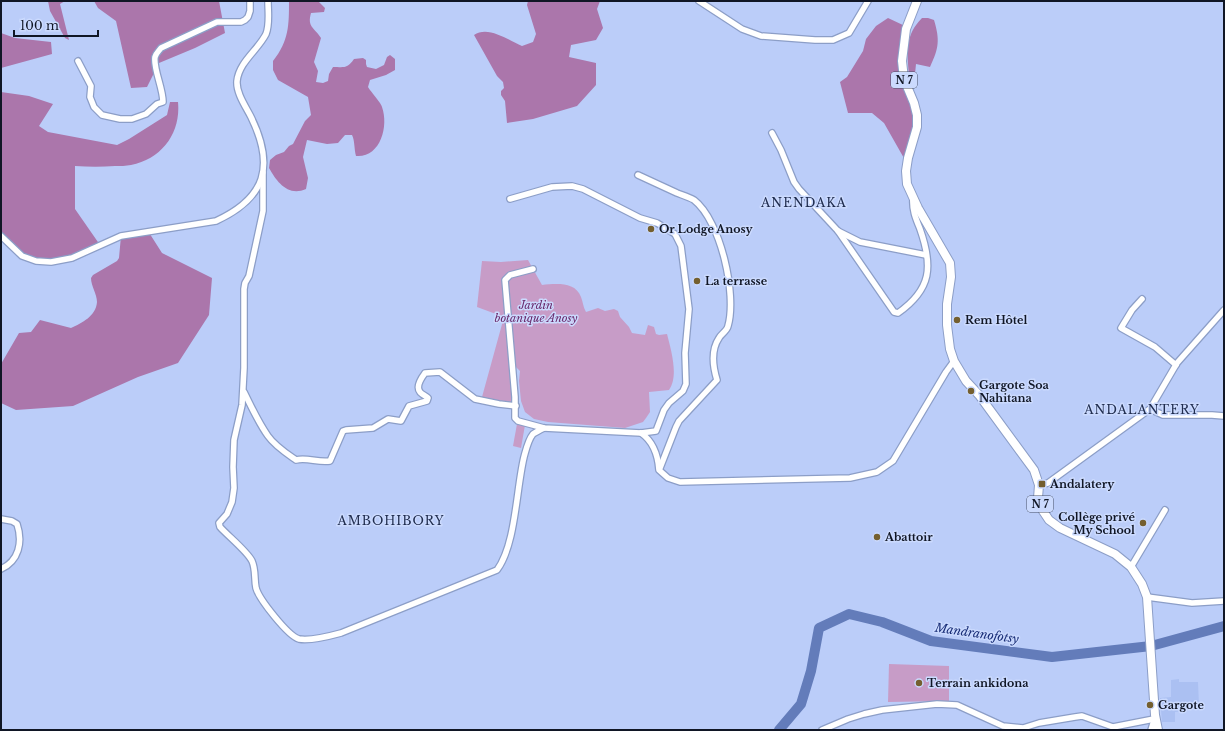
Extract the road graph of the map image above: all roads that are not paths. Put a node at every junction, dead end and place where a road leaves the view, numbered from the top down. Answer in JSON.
{"nodes":[{"id":1,"x":250,"y":1,"type":"edge"},
{"id":2,"x":268,"y":1,"type":"edge"},
{"id":3,"x":698,"y":1,"type":"edge"},
{"id":4,"x":868,"y":1,"type":"edge"},
{"id":5,"x":917,"y":1,"type":"edge"},
{"id":6,"x":78,"y":61,"type":"dead end"},
{"id":7,"x":772,"y":133,"type":"dead end"},
{"id":8,"x":263,"y":173,"type":"junction"},
{"id":9,"x":638,"y":175,"type":"dead end"},
{"id":10,"x":510,"y":199,"type":"dead end"},
{"id":11,"x":914,"y":199,"type":"junction"},
{"id":12,"x":838,"y":231,"type":"junction"},
{"id":13,"x":1,"y":236,"type":"edge"},
{"id":14,"x":926,"y":255,"type":"junction"},
{"id":15,"x":533,"y":269,"type":"dead end"},
{"id":16,"x":1142,"y":299,"type":"dead end"},
{"id":17,"x":1224,"y":310,"type":"edge"},
{"id":18,"x":954,"y":361,"type":"junction"},
{"id":19,"x":1176,"y":365,"type":"junction"},
{"id":20,"x":243,"y":390,"type":"junction"},
{"id":21,"x":516,"y":406,"type":"junction"},
{"id":22,"x":1150,"y":409,"type":"junction"},
{"id":23,"x":1224,"y":416,"type":"edge"},
{"id":24,"x":544,"y":428,"type":"junction"},
{"id":25,"x":641,"y":433,"type":"junction"},
{"id":26,"x":659,"y":470,"type":"junction"},
{"id":27,"x":1039,"y":485,"type":"junction"},
{"id":28,"x":1165,"y":510,"type":"dead end"},
{"id":29,"x":1,"y":519,"type":"edge"},
{"id":30,"x":1131,"y":567,"type":"junction"},
{"id":31,"x":1,"y":569,"type":"edge"},
{"id":32,"x":1147,"y":598,"type":"junction"},
{"id":33,"x":1224,"y":601,"type":"edge"},
{"id":34,"x":1155,"y":717,"type":"junction"},
{"id":35,"x":822,"y":730,"type":"edge"},
{"id":36,"x":1151,"y":730,"type":"edge"},
{"id":37,"x":1158,"y":730,"type":"edge"}],
"edges":[{"from":1,"to":6,"type":"street"},
{"from":2,"to":8,"type":"street"},
{"from":3,"to":4,"type":"street"},
{"from":5,"to":11,"type":"main road","number":"N 7"},
{"from":7,"to":12,"type":"street"},
{"from":8,"to":13,"type":"street"},
{"from":8,"to":20,"type":"street"},
{"from":9,"to":26,"type":"street"},
{"from":10,"to":25,"type":"street"},
{"from":11,"to":14,"type":"street"},
{"from":11,"to":18,"type":"main road","number":"N 7"},
{"from":12,"to":14,"type":"street"},
{"from":12,"to":14,"type":"street"},
{"from":15,"to":21,"type":"street"},
{"from":16,"to":19,"type":"street"},
{"from":17,"to":19,"type":"street"},
{"from":18,"to":26,"type":"street"},
{"from":18,"to":27,"type":"main road","number":"N 7"},
{"from":19,"to":22,"type":"street"},
{"from":20,"to":21,"type":"street"},
{"from":20,"to":24,"type":"street"},
{"from":21,"to":24,"type":"street"},
{"from":22,"to":23,"type":"street"},
{"from":22,"to":27,"type":"street"},
{"from":24,"to":25,"type":"street"},
{"from":25,"to":26,"type":"street"},
{"from":27,"to":30,"type":"main road","number":"N 7"},
{"from":28,"to":30,"type":"street"},
{"from":29,"to":31,"type":"street"},
{"from":30,"to":32,"type":"main road","number":"N 7"},
{"from":32,"to":33,"type":"street"},
{"from":32,"to":34,"type":"main road","number":"N 7"},
{"from":34,"to":35,"type":"street"},
{"from":34,"to":36,"type":"street"},
{"from":34,"to":37,"type":"main road","number":"N 7"}]}
